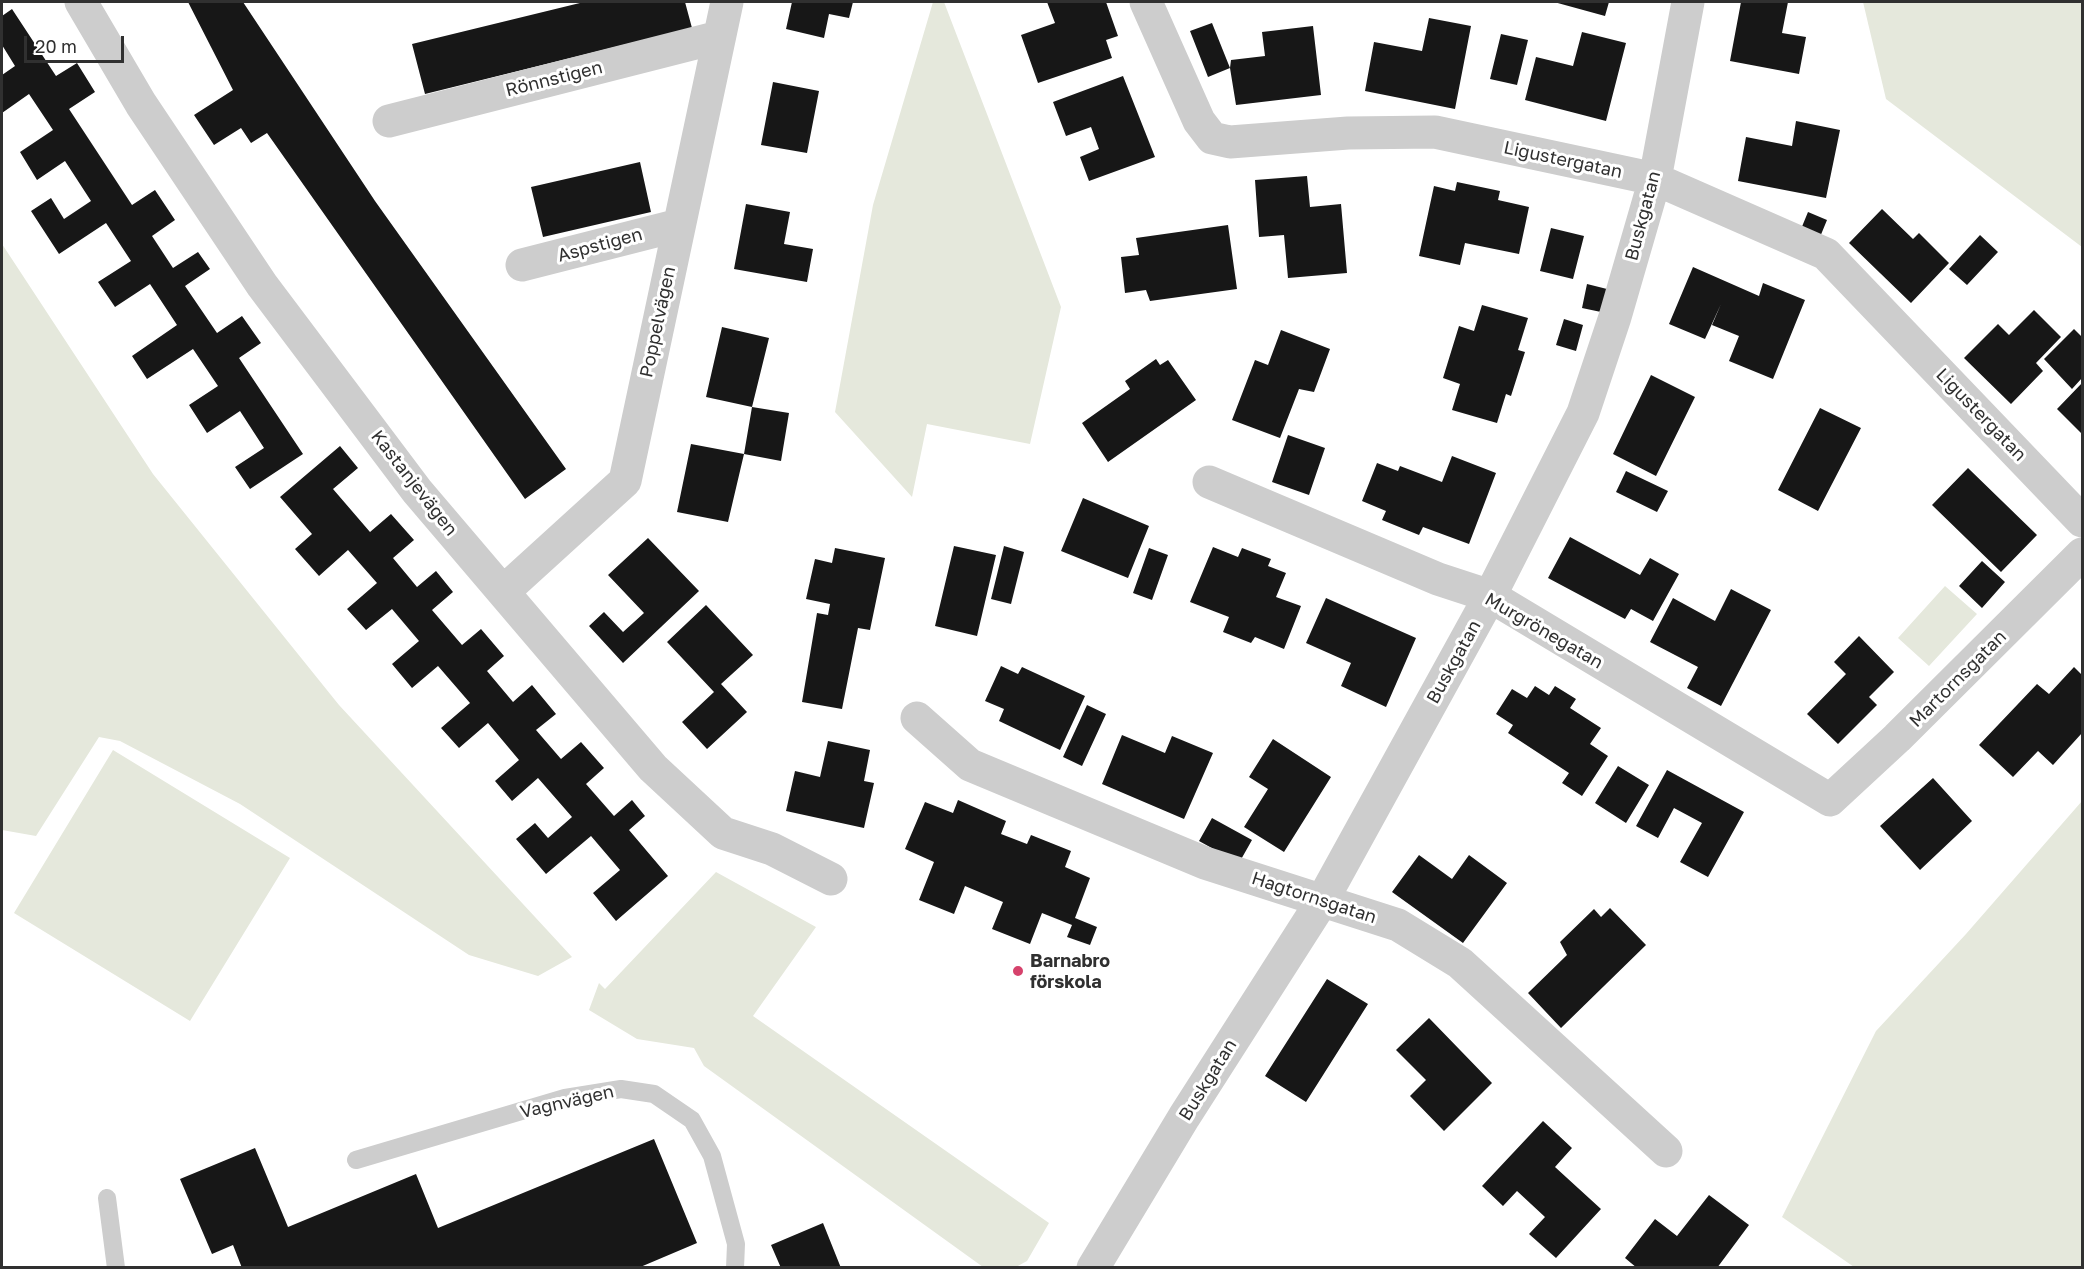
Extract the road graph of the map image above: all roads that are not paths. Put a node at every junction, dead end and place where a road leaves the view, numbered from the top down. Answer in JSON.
{"nodes":[{"id":1,"x":81,"y":2,"type":"edge"},
{"id":2,"x":727,"y":2,"type":"edge"},
{"id":3,"x":1146,"y":2,"type":"edge"},
{"id":4,"x":1688,"y":2,"type":"edge"},
{"id":5,"x":719,"y":37,"type":"junction"},
{"id":6,"x":389,"y":121,"type":"dead end"},
{"id":7,"x":1655,"y":179,"type":"junction"},
{"id":8,"x":679,"y":225,"type":"junction"},
{"id":9,"x":522,"y":265,"type":"dead end"},
{"id":10,"x":1209,"y":482,"type":"dead end"},
{"id":11,"x":2082,"y":521,"type":"edge"},
{"id":12,"x":2082,"y":554,"type":"edge"},
{"id":13,"x":503,"y":592,"type":"junction"},
{"id":14,"x":1490,"y":596,"type":"junction"},
{"id":15,"x":917,"y":718,"type":"dead end"},
{"id":16,"x":1830,"y":800,"type":"joint"},
{"id":17,"x":831,"y":879,"type":"dead end"},
{"id":18,"x":1322,"y":902,"type":"junction"},
{"id":19,"x":1666,"y":1151,"type":"dead end"},
{"id":20,"x":356,"y":1160,"type":"dead end"},
{"id":21,"x":107,"y":1198,"type":"dead end"},
{"id":22,"x":116,"y":1268,"type":"edge"},
{"id":23,"x":735,"y":1268,"type":"edge"},
{"id":24,"x":1093,"y":1268,"type":"edge"}],
"edges":[{"from":1,"to":13,"type":"street","name":"Kastanjevägen"},
{"from":2,"to":5,"type":"street","name":"Poppelvägen"},
{"from":3,"to":7,"type":"street","name":"Ligustergatan"},
{"from":4,"to":7,"type":"street","name":"Buskgatan"},
{"from":5,"to":6,"type":"street","name":"Rönnstigen"},
{"from":5,"to":8,"type":"street","name":"Poppelvägen"},
{"from":7,"to":11,"type":"street","name":"Ligustergatan"},
{"from":7,"to":14,"type":"street","name":"Buskgatan"},
{"from":8,"to":9,"type":"street","name":"Aspstigen"},
{"from":8,"to":13,"type":"street","name":"Poppelvägen"},
{"from":10,"to":14,"type":"street","name":"Murgrönegatan"},
{"from":12,"to":16,"type":"street","name":"Martornsgatan"},
{"from":13,"to":17,"type":"street","name":"Kastanjevägen"},
{"from":14,"to":16,"type":"street","name":"Murgrönegatan"},
{"from":14,"to":18,"type":"street","name":"Buskgatan"},
{"from":15,"to":18,"type":"street","name":"Hagtornsgatan"},
{"from":18,"to":19,"type":"street","name":"Hagtornsgatan"},
{"from":18,"to":24,"type":"street","name":"Buskgatan"},
{"from":20,"to":23,"type":"lane","name":"Vagnvägen"},
{"from":21,"to":22,"type":"lane"}]}
